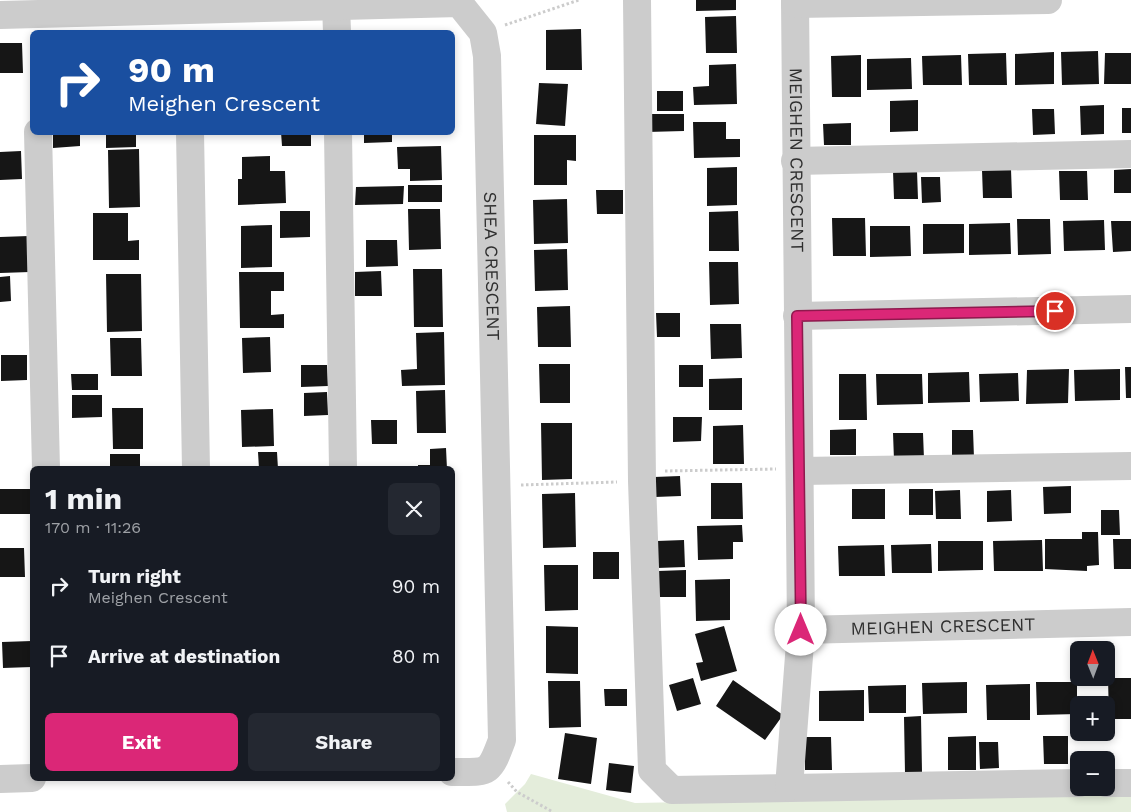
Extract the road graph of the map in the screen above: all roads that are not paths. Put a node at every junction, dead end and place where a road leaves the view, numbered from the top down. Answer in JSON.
{"nodes":[{"id":1,"x":638,"y":0,"type":"edge"},
{"id":2,"x":1048,"y":0,"type":"edge"},
{"id":3,"x":795,"y":2,"type":"edge"},
{"id":4,"x":336,"y":5,"type":"junction"},
{"id":5,"x":0,"y":15,"type":"edge"},
{"id":6,"x":188,"y":21,"type":"edge"},
{"id":7,"x":35,"y":23,"type":"edge"},
{"id":8,"x":337,"y":30,"type":"edge"},
{"id":9,"x":38,"y":135,"type":"edge"},
{"id":10,"x":190,"y":135,"type":"edge"},
{"id":11,"x":338,"y":135,"type":"edge"},
{"id":12,"x":1131,"y":154,"type":"edge"},
{"id":13,"x":795,"y":161,"type":"junction"},
{"id":14,"x":1131,"y":309,"type":"edge"},
{"id":15,"x":797,"y":316,"type":"junction"},
{"id":16,"x":46,"y":466,"type":"edge"},
{"id":17,"x":196,"y":466,"type":"edge"},
{"id":18,"x":343,"y":466,"type":"edge"},
{"id":19,"x":1131,"y":466,"type":"edge"},
{"id":20,"x":789,"y":470,"type":"junction"},
{"id":21,"x":1131,"y":622,"type":"edge"},
{"id":22,"x":801,"y":630,"type":"junction"},
{"id":23,"x":455,"y":772,"type":"edge"},
{"id":24,"x":30,"y":778,"type":"edge"},
{"id":25,"x":0,"y":779,"type":"edge"},
{"id":26,"x":1131,"y":782,"type":"edge"},
{"id":27,"x":1070,"y":783,"type":"edge"},
{"id":28,"x":1115,"y":783,"type":"edge"},
{"id":29,"x":789,"y":787,"type":"junction"}],
"edges":[{"from":1,"to":29,"type":"street"},
{"from":2,"to":3,"type":"street","name":"MEIGHEN CRESCENT"},
{"from":3,"to":13,"type":"street","name":"MEIGHEN CRESCENT"},
{"from":4,"to":6,"type":"street","name":"SHEA CRESCENT"},
{"from":4,"to":8,"type":"street"},
{"from":4,"to":23,"type":"street","name":"SHEA CRESCENT"},
{"from":5,"to":7,"type":"street","name":"SHEA CRESCENT"},
{"from":6,"to":7,"type":"street","name":"SHEA CRESCENT"},
{"from":9,"to":16,"type":"street"},
{"from":10,"to":17,"type":"street"},
{"from":11,"to":18,"type":"street"},
{"from":12,"to":13,"type":"street"},
{"from":13,"to":15,"type":"street","name":"MEIGHEN CRESCENT"},
{"from":14,"to":15,"type":"street"},
{"from":15,"to":20,"type":"street","name":"MEIGHEN CRESCENT"},
{"from":19,"to":20,"type":"street"},
{"from":20,"to":22,"type":"street","name":"MEIGHEN CRESCENT"},
{"from":21,"to":22,"type":"street","name":"MEIGHEN CRESCENT"},
{"from":22,"to":29,"type":"street"},
{"from":24,"to":25,"type":"street"},
{"from":26,"to":28,"type":"street"},
{"from":27,"to":29,"type":"street"}]}
